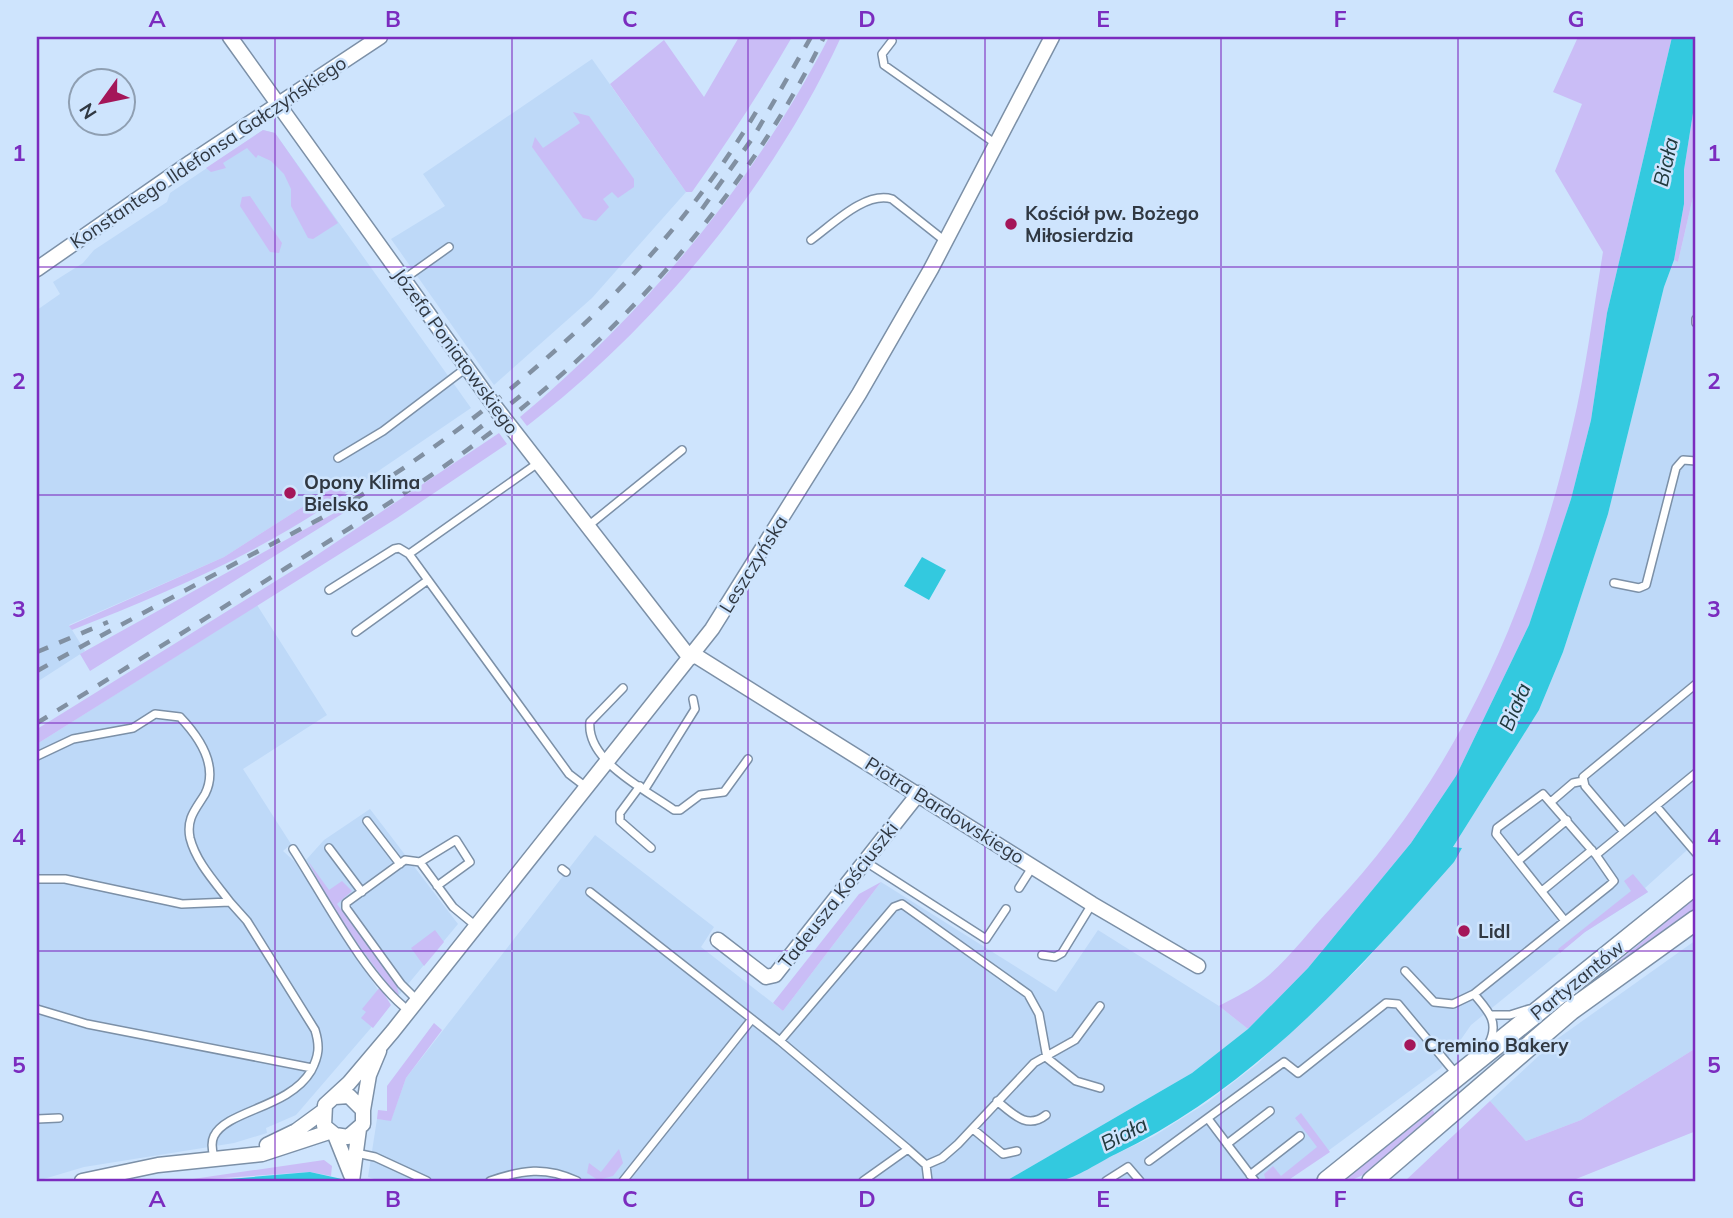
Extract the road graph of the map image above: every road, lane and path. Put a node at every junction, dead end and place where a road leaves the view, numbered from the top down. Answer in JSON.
{"nodes":[{"id":1,"x":230,"y":37,"type":"edge"},
{"id":2,"x":380,"y":37,"type":"edge"},
{"id":3,"x":1052,"y":37,"type":"edge"},
{"id":4,"x":892,"y":41,"type":"dead end"},
{"id":5,"x":279,"y":104,"type":"junction"},
{"id":6,"x":997,"y":145,"type":"junction"},
{"id":7,"x":811,"y":240,"type":"dead end"},
{"id":8,"x":946,"y":241,"type":"junction"},
{"id":9,"x":449,"y":247,"type":"dead end"},
{"id":10,"x":38,"y":264,"type":"edge"},
{"id":11,"x":403,"y":279,"type":"junction"},
{"id":12,"x":466,"y":368,"type":"junction"},
{"id":13,"x":682,"y":450,"type":"dead end"},
{"id":14,"x":338,"y":458,"type":"dead end"},
{"id":15,"x":1696,"y":461,"type":"edge"},
{"id":16,"x":538,"y":463,"type":"junction"},
{"id":17,"x":587,"y":526,"type":"junction"},
{"id":18,"x":409,"y":554,"type":"junction"},
{"id":19,"x":428,"y":580,"type":"junction"},
{"id":20,"x":1614,"y":583,"type":"dead end"},
{"id":21,"x":329,"y":590,"type":"dead end"},
{"id":22,"x":356,"y":632,"type":"dead end"},
{"id":23,"x":691,"y":656,"type":"junction"},
{"id":24,"x":1696,"y":684,"type":"edge"},
{"id":25,"x":623,"y":688,"type":"dead end"},
{"id":26,"x":693,"y":699,"type":"dead end"},
{"id":27,"x":37,"y":756,"type":"edge"},
{"id":28,"x":748,"y":759,"type":"dead end"},
{"id":29,"x":608,"y":761,"type":"junction"},
{"id":30,"x":1696,"y":773,"type":"edge"},
{"id":31,"x":1583,"y":780,"type":"junction"},
{"id":32,"x":587,"y":788,"type":"junction"},
{"id":33,"x":643,"y":788,"type":"junction"},
{"id":34,"x":919,"y":793,"type":"junction"},
{"id":35,"x":1552,"y":801,"type":"junction"},
{"id":36,"x":1656,"y":806,"type":"junction"},
{"id":37,"x":1567,"y":820,"type":"junction"},
{"id":38,"x":367,"y":821,"type":"dead end"},
{"id":39,"x":1624,"y":832,"type":"junction"},
{"id":40,"x":329,"y":848,"type":"dead end"},
{"id":41,"x":651,"y":848,"type":"dead end"},
{"id":42,"x":293,"y":849,"type":"dead end"},
{"id":43,"x":1594,"y":853,"type":"junction"},
{"id":44,"x":1696,"y":853,"type":"edge"},
{"id":45,"x":1518,"y":861,"type":"junction"},
{"id":46,"x":419,"y":862,"type":"junction"},
{"id":47,"x":866,"y":862,"type":"junction"},
{"id":48,"x":400,"y":864,"type":"junction"},
{"id":49,"x":1033,"y":866,"type":"junction"},
{"id":50,"x":37,"y":879,"type":"edge"},
{"id":51,"x":1696,"y":884,"type":"edge"},
{"id":52,"x":437,"y":886,"type":"junction"},
{"id":53,"x":1020,"y":888,"type":"dead end"},
{"id":54,"x":1542,"y":891,"type":"junction"},
{"id":55,"x":362,"y":892,"type":"junction"},
{"id":56,"x":590,"y":892,"type":"dead end"},
{"id":57,"x":230,"y":902,"type":"junction"},
{"id":58,"x":1092,"y":904,"type":"junction"},
{"id":59,"x":1006,"y":909,"type":"dead end"},
{"id":60,"x":1696,"y":920,"type":"edge"},
{"id":61,"x":1565,"y":921,"type":"junction"},
{"id":62,"x":476,"y":926,"type":"junction"},
{"id":63,"x":718,"y":940,"type":"dead end"},
{"id":64,"x":1042,"y":955,"type":"dead end"},
{"id":65,"x":1198,"y":966,"type":"dead end"},
{"id":66,"x":1405,"y":971,"type":"dead end"},
{"id":67,"x":1474,"y":994,"type":"junction"},
{"id":68,"x":1560,"y":994,"type":"junction"},
{"id":69,"x":413,"y":1005,"type":"junction"},
{"id":70,"x":1100,"y":1006,"type":"dead end"},
{"id":71,"x":37,"y":1009,"type":"edge"},
{"id":72,"x":1492,"y":1015,"type":"junction"},
{"id":73,"x":752,"y":1019,"type":"junction"},
{"id":74,"x":780,"y":1041,"type":"junction"},
{"id":75,"x":382,"y":1044,"type":"junction"},
{"id":76,"x":1047,"y":1058,"type":"junction"},
{"id":77,"x":312,"y":1068,"type":"junction"},
{"id":78,"x":1462,"y":1073,"type":"junction"},
{"id":79,"x":1100,"y":1088,"type":"dead end"},
{"id":80,"x":335,"y":1097,"type":"junction"},
{"id":81,"x":997,"y":1101,"type":"junction"},
{"id":82,"x":363,"y":1110,"type":"junction"},
{"id":83,"x":1270,"y":1111,"type":"dead end"},
{"id":84,"x":322,"y":1112,"type":"junction"},
{"id":85,"x":1046,"y":1115,"type":"dead end"},
{"id":86,"x":59,"y":1118,"type":"dead end"},
{"id":87,"x":37,"y":1119,"type":"edge"},
{"id":88,"x":1209,"y":1120,"type":"junction"},
{"id":89,"x":359,"y":1129,"type":"junction"},
{"id":90,"x":972,"y":1129,"type":"junction"},
{"id":91,"x":332,"y":1133,"type":"junction"},
{"id":92,"x":1300,"y":1136,"type":"dead end"},
{"id":93,"x":1227,"y":1144,"type":"junction"},
{"id":94,"x":908,"y":1149,"type":"junction"},
{"id":95,"x":1017,"y":1151,"type":"dead end"},
{"id":96,"x":355,"y":1153,"type":"junction"},
{"id":97,"x":246,"y":1154,"type":"junction"},
{"id":98,"x":214,"y":1157,"type":"junction"},
{"id":99,"x":1149,"y":1161,"type":"dead end"},
{"id":100,"x":926,"y":1165,"type":"junction"},
{"id":101,"x":1253,"y":1178,"type":"edge"},
{"id":102,"x":352,"y":1180,"type":"edge"},
{"id":103,"x":82,"y":1181,"type":"edge"},
{"id":104,"x":427,"y":1181,"type":"edge"},
{"id":105,"x":490,"y":1181,"type":"edge"},
{"id":106,"x":577,"y":1181,"type":"edge"},
{"id":107,"x":623,"y":1181,"type":"edge"},
{"id":108,"x":863,"y":1181,"type":"edge"},
{"id":109,"x":928,"y":1181,"type":"edge"},
{"id":110,"x":1106,"y":1181,"type":"edge"},
{"id":111,"x":1140,"y":1181,"type":"edge"},
{"id":112,"x":1327,"y":1181,"type":"edge"},
{"id":113,"x":1372,"y":1181,"type":"edge"}],
"edges":[{"from":1,"to":5,"type":"street","name":"Józefa Poniatowskiego"},
{"from":2,"to":5,"type":"street","name":"Konstantego Ildefonsa Gałczyńskiego"},
{"from":3,"to":6,"type":"street","name":"Leszczyńska"},
{"from":4,"to":6,"type":"lane"},
{"from":5,"to":10,"type":"street","name":"Konstantego Ildefonsa Gałczyńskiego"},
{"from":5,"to":11,"type":"street","name":"Józefa Poniatowskiego"},
{"from":6,"to":8,"type":"street","name":"Leszczyńska"},
{"from":7,"to":8,"type":"lane"},
{"from":8,"to":23,"type":"street","name":"Leszczyńska"},
{"from":9,"to":11,"type":"lane"},
{"from":11,"to":12,"type":"street","name":"Józefa Poniatowskiego"},
{"from":12,"to":14,"type":"lane"},
{"from":12,"to":16,"type":"street","name":"Józefa Poniatowskiego"},
{"from":13,"to":17,"type":"lane"},
{"from":15,"to":20,"type":"lane"},
{"from":16,"to":17,"type":"street","name":"Józefa Poniatowskiego"},
{"from":16,"to":18,"type":"lane"},
{"from":17,"to":23,"type":"street","name":"Józefa Poniatowskiego"},
{"from":18,"to":19,"type":"lane"},
{"from":18,"to":21,"type":"lane"},
{"from":19,"to":22,"type":"lane"},
{"from":19,"to":32,"type":"lane"},
{"from":23,"to":29,"type":"street","name":"Leszczyńska"},
{"from":23,"to":34,"type":"street","name":"Piotra Bardowskiego"},
{"from":24,"to":31,"type":"lane"},
{"from":25,"to":29,"type":"lane"},
{"from":26,"to":33,"type":"lane"},
{"from":27,"to":57,"type":"lane"},
{"from":28,"to":33,"type":"lane"},
{"from":29,"to":32,"type":"street","name":"Leszczyńska"},
{"from":29,"to":33,"type":"lane"},
{"from":30,"to":36,"type":"lane"},
{"from":31,"to":35,"type":"lane"},
{"from":31,"to":39,"type":"lane"},
{"from":32,"to":62,"type":"street","name":"Leszczyńska"},
{"from":33,"to":41,"type":"lane"},
{"from":34,"to":47,"type":"street","name":"Tadeusza Kościuszki"},
{"from":34,"to":49,"type":"street","name":"Piotra Bardowskiego"},
{"from":35,"to":37,"type":"lane"},
{"from":35,"to":45,"type":"lane"},
{"from":36,"to":39,"type":"lane"},
{"from":36,"to":44,"type":"lane"},
{"from":37,"to":43,"type":"lane"},
{"from":37,"to":45,"type":"lane"},
{"from":38,"to":48,"type":"lane"},
{"from":39,"to":43,"type":"lane"},
{"from":40,"to":55,"type":"lane"},
{"from":42,"to":69,"type":"lane"},
{"from":43,"to":54,"type":"lane"},
{"from":43,"to":61,"type":"lane"},
{"from":45,"to":54,"type":"lane"},
{"from":46,"to":48,"type":"lane"},
{"from":46,"to":52,"type":"lane"},
{"from":46,"to":52,"type":"lane"},
{"from":47,"to":59,"type":"lane"},
{"from":47,"to":63,"type":"street","name":"Tadeusza Kościuszki"},
{"from":48,"to":55,"type":"lane"},
{"from":49,"to":53,"type":"lane"},
{"from":49,"to":58,"type":"street","name":"Piotra Bardowskiego"},
{"from":50,"to":57,"type":"lane"},
{"from":51,"to":68,"type":"main road","name":"Partyzantów"},
{"from":52,"to":62,"type":"lane"},
{"from":54,"to":61,"type":"lane"},
{"from":55,"to":69,"type":"lane"},
{"from":56,"to":73,"type":"lane"},
{"from":57,"to":77,"type":"lane"},
{"from":58,"to":64,"type":"lane"},
{"from":58,"to":65,"type":"street","name":"Piotra Bardowskiego"},
{"from":60,"to":113,"type":"main road","name":"Partyzantów"},
{"from":61,"to":67,"type":"lane"},
{"from":62,"to":69,"type":"street","name":"Leszczyńska"},
{"from":66,"to":67,"type":"lane"},
{"from":67,"to":72,"type":"lane"},
{"from":68,"to":72,"type":"lane"},
{"from":68,"to":78,"type":"main road","name":"Partyzantów"},
{"from":69,"to":75,"type":"street","name":"Leszczyńska"},
{"from":70,"to":76,"type":"lane"},
{"from":71,"to":77,"type":"lane"},
{"from":72,"to":78,"type":"lane"},
{"from":73,"to":74,"type":"lane"},
{"from":73,"to":107,"type":"lane"},
{"from":74,"to":76,"type":"lane"},
{"from":74,"to":94,"type":"lane"},
{"from":75,"to":80,"type":"street","name":"Leszczyńska"},
{"from":75,"to":82,"type":"street","name":"Leszczyńska"},
{"from":76,"to":79,"type":"lane"},
{"from":76,"to":81,"type":"lane"},
{"from":77,"to":98,"type":"lane"},
{"from":78,"to":88,"type":"lane"},
{"from":78,"to":112,"type":"main road","name":"Partyzantów"},
{"from":80,"to":82,"type":"street"},
{"from":80,"to":84,"type":"street"},
{"from":81,"to":85,"type":"lane"},
{"from":81,"to":90,"type":"lane"},
{"from":82,"to":89,"type":"street"},
{"from":83,"to":93,"type":"lane"},
{"from":84,"to":91,"type":"street"},
{"from":84,"to":97,"type":"street"},
{"from":86,"to":87,"type":"lane"},
{"from":88,"to":93,"type":"lane"},
{"from":88,"to":99,"type":"lane"},
{"from":89,"to":91,"type":"street"},
{"from":89,"to":96,"type":"street"},
{"from":90,"to":95,"type":"lane"},
{"from":90,"to":100,"type":"lane"},
{"from":91,"to":97,"type":"street"},
{"from":91,"to":102,"type":"street"},
{"from":92,"to":101,"type":"lane"},
{"from":93,"to":101,"type":"lane"},
{"from":94,"to":100,"type":"lane"},
{"from":94,"to":108,"type":"lane"},
{"from":96,"to":102,"type":"street"},
{"from":96,"to":104,"type":"lane"},
{"from":97,"to":98,"type":"street"},
{"from":98,"to":103,"type":"street"},
{"from":100,"to":109,"type":"lane"},
{"from":105,"to":106,"type":"lane"},
{"from":110,"to":111,"type":"lane"}]}
